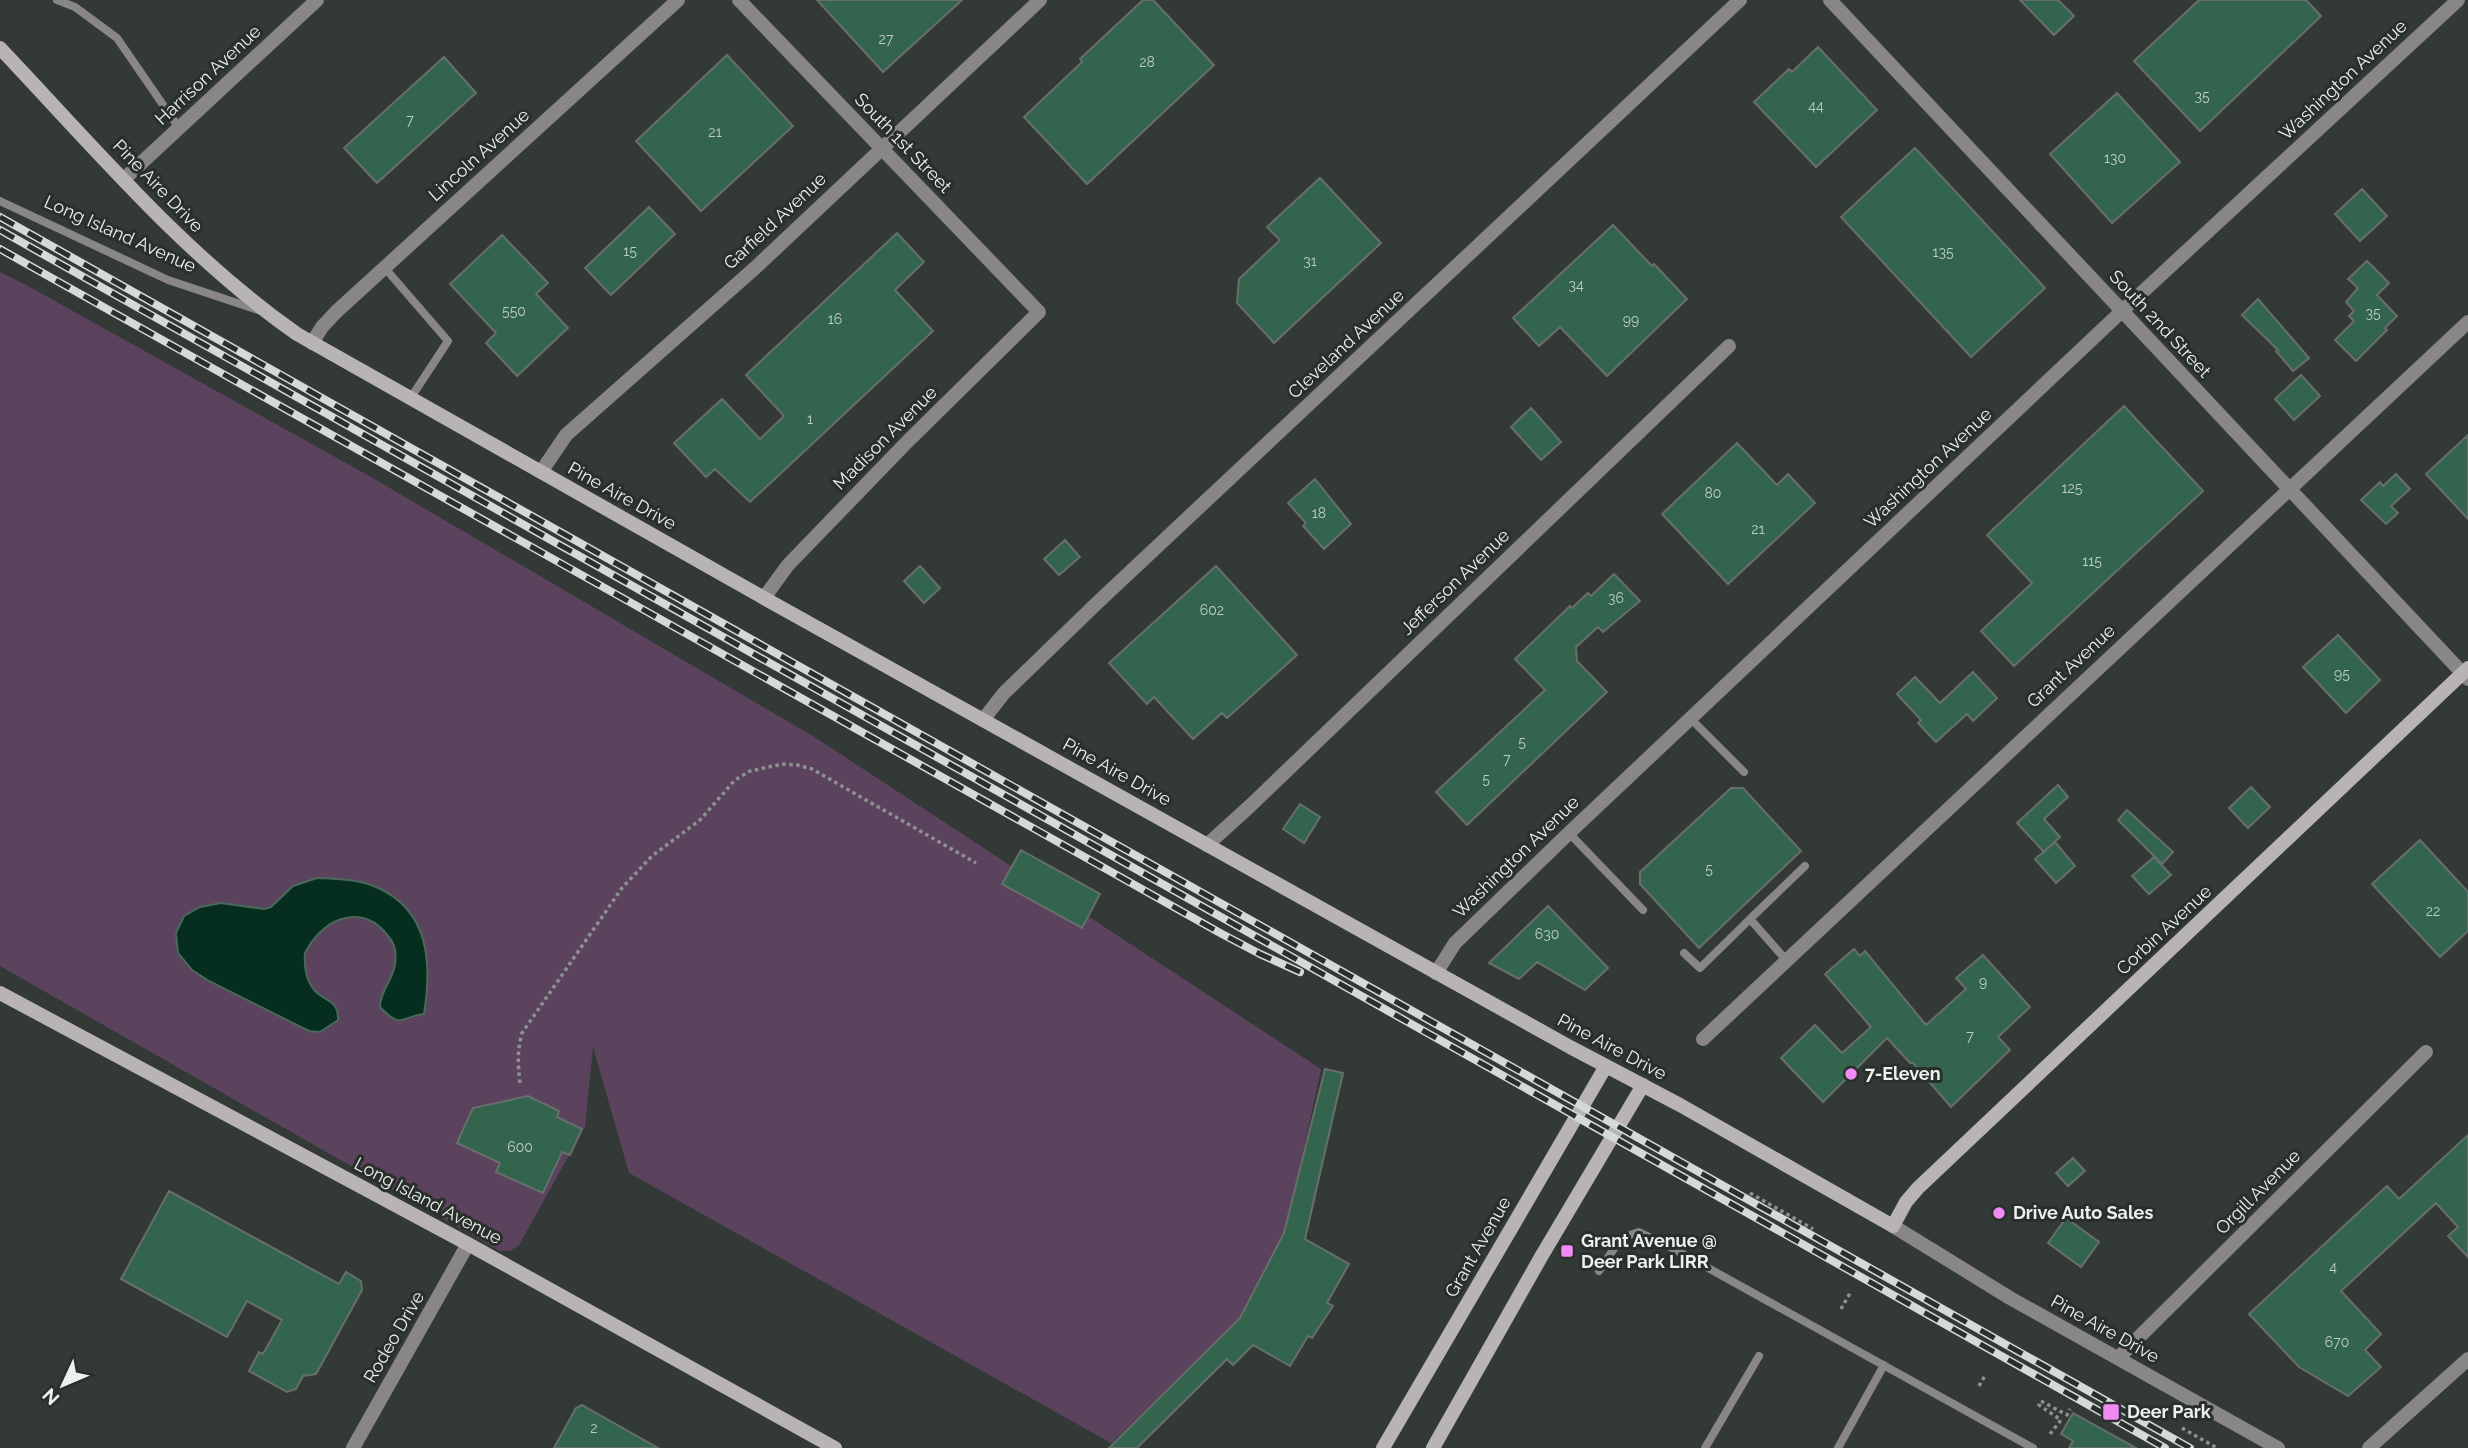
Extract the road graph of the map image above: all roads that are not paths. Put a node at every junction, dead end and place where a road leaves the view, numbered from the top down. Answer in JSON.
{"nodes":[{"id":1,"x":57,"y":0,"type":"edge"},
{"id":2,"x":317,"y":0,"type":"edge"},
{"id":3,"x":678,"y":0,"type":"edge"},
{"id":4,"x":739,"y":0,"type":"edge"},
{"id":5,"x":1040,"y":0,"type":"edge"},
{"id":6,"x":1741,"y":0,"type":"edge"},
{"id":7,"x":1830,"y":0,"type":"edge"},
{"id":8,"x":2458,"y":0,"type":"edge"},
{"id":9,"x":0,"y":48,"type":"edge"},
{"id":10,"x":179,"y":128,"type":"junction"},
{"id":11,"x":881,"y":148,"type":"junction"},
{"id":12,"x":124,"y":179,"type":"junction"},
{"id":13,"x":0,"y":201,"type":"edge"},
{"id":14,"x":384,"y":267,"type":"junction"},
{"id":15,"x":2122,"y":311,"type":"junction"},
{"id":16,"x":265,"y":312,"type":"junction"},
{"id":17,"x":1040,"y":312,"type":"joint"},
{"id":18,"x":2468,"y":322,"type":"edge"},
{"id":19,"x":312,"y":343,"type":"junction"},
{"id":20,"x":1728,"y":346,"type":"dead end"},
{"id":21,"x":410,"y":399,"type":"junction"},
{"id":22,"x":541,"y":472,"type":"junction"},
{"id":23,"x":2289,"y":488,"type":"junction"},
{"id":24,"x":764,"y":598,"type":"junction"},
{"id":25,"x":2466,"y":673,"type":"edge"},
{"id":26,"x":1690,"y":718,"type":"junction"},
{"id":27,"x":983,"y":720,"type":"junction"},
{"id":28,"x":1744,"y":772,"type":"dead end"},
{"id":29,"x":1569,"y":833,"type":"junction"},
{"id":30,"x":1207,"y":845,"type":"junction"},
{"id":31,"x":1805,"y":866,"type":"dead end"},
{"id":32,"x":1643,"y":910,"type":"dead end"},
{"id":33,"x":1750,"y":919,"type":"junction"},
{"id":34,"x":1684,"y":953,"type":"dead end"},
{"id":35,"x":1786,"y":960,"type":"junction"},
{"id":36,"x":1436,"y":973,"type":"junction"},
{"id":37,"x":0,"y":993,"type":"edge"},
{"id":38,"x":1703,"y":1039,"type":"dead end"},
{"id":39,"x":2426,"y":1052,"type":"dead end"},
{"id":40,"x":1606,"y":1066,"type":"junction"},
{"id":41,"x":1643,"y":1085,"type":"junction"},
{"id":42,"x":1893,"y":1226,"type":"junction"},
{"id":43,"x":468,"y":1244,"type":"junction"},
{"id":44,"x":1599,"y":1270,"type":"dead end"},
{"id":45,"x":1759,"y":1356,"type":"dead end"},
{"id":46,"x":2118,"y":1358,"type":"junction"},
{"id":47,"x":2468,"y":1359,"type":"edge"},
{"id":48,"x":1884,"y":1365,"type":"junction"},
{"id":49,"x":353,"y":1448,"type":"edge"},
{"id":50,"x":835,"y":1448,"type":"edge"},
{"id":51,"x":1383,"y":1448,"type":"edge"},
{"id":52,"x":1433,"y":1448,"type":"edge"},
{"id":53,"x":1705,"y":1448,"type":"edge"},
{"id":54,"x":1838,"y":1448,"type":"edge"},
{"id":55,"x":2033,"y":1448,"type":"edge"},
{"id":56,"x":2278,"y":1448,"type":"edge"},
{"id":57,"x":2370,"y":1448,"type":"edge"}],
"edges":[{"from":1,"to":10,"type":"lane"},
{"from":2,"to":10,"type":"street","name":"Harrison Avenue"},
{"from":3,"to":14,"type":"street","name":"Lincoln Avenue"},
{"from":4,"to":11,"type":"street","name":"South 1st Street"},
{"from":5,"to":11,"type":"street","name":"Garfield Avenue"},
{"from":6,"to":27,"type":"street","name":"Cleveland Avenue"},
{"from":7,"to":15,"type":"street","name":"South 2nd Street"},
{"from":8,"to":15,"type":"street","name":"Washington Avenue"},
{"from":9,"to":12,"type":"street","name":"Pine Aire Drive"},
{"from":10,"to":12,"type":"street","name":"Harrison Avenue"},
{"from":11,"to":17,"type":"street","name":"South 1st Street"},
{"from":11,"to":22,"type":"street","name":"Garfield Avenue"},
{"from":12,"to":16,"type":"street","name":"Pine Aire Drive"},
{"from":13,"to":16,"type":"lane","name":"Long Island Avenue"},
{"from":14,"to":19,"type":"street","name":"Lincoln Avenue"},
{"from":14,"to":21,"type":"lane"},
{"from":15,"to":23,"type":"street","name":"South 2nd Street"},
{"from":15,"to":26,"type":"street","name":"Washington Avenue"},
{"from":16,"to":19,"type":"street","name":"Pine Aire Drive"},
{"from":17,"to":24,"type":"street","name":"Madison Avenue"},
{"from":18,"to":23,"type":"street","name":"Grant Avenue"},
{"from":19,"to":21,"type":"street","name":"Pine Aire Drive"},
{"from":20,"to":30,"type":"street","name":"Jefferson Avenue"},
{"from":21,"to":22,"type":"street","name":"Pine Aire Drive"},
{"from":22,"to":24,"type":"street","name":"Pine Aire Drive"},
{"from":23,"to":25,"type":"street","name":"South 2nd Street"},
{"from":23,"to":35,"type":"street","name":"Grant Avenue"},
{"from":24,"to":27,"type":"street","name":"Pine Aire Drive"},
{"from":25,"to":42,"type":"street","name":"Corbin Avenue"},
{"from":26,"to":28,"type":"lane"},
{"from":26,"to":29,"type":"street","name":"Washington Avenue"},
{"from":27,"to":30,"type":"street","name":"Pine Aire Drive"},
{"from":29,"to":32,"type":"lane"},
{"from":29,"to":36,"type":"street","name":"Washington Avenue"},
{"from":30,"to":36,"type":"street","name":"Pine Aire Drive"},
{"from":31,"to":33,"type":"lane"},
{"from":33,"to":34,"type":"lane"},
{"from":33,"to":35,"type":"lane"},
{"from":35,"to":38,"type":"street","name":"Grant Avenue"},
{"from":36,"to":40,"type":"street","name":"Pine Aire Drive"},
{"from":37,"to":43,"type":"street","name":"Long Island Avenue"},
{"from":39,"to":46,"type":"street","name":"Orgill Avenue"},
{"from":40,"to":41,"type":"street","name":"Pine Aire Drive"},
{"from":40,"to":51,"type":"street","name":"Grant Avenue"},
{"from":41,"to":42,"type":"street","name":"Pine Aire Drive"},
{"from":41,"to":52,"type":"street"},
{"from":42,"to":46,"type":"street","name":"Pine Aire Drive"},
{"from":43,"to":49,"type":"street","name":"Rodeo Drive"},
{"from":43,"to":50,"type":"street","name":"Long Island Avenue"},
{"from":44,"to":48,"type":"lane"},
{"from":45,"to":53,"type":"lane"},
{"from":46,"to":56,"type":"street","name":"Pine Aire Drive"},
{"from":47,"to":57,"type":"street"},
{"from":48,"to":54,"type":"lane"},
{"from":48,"to":55,"type":"lane"}]}
